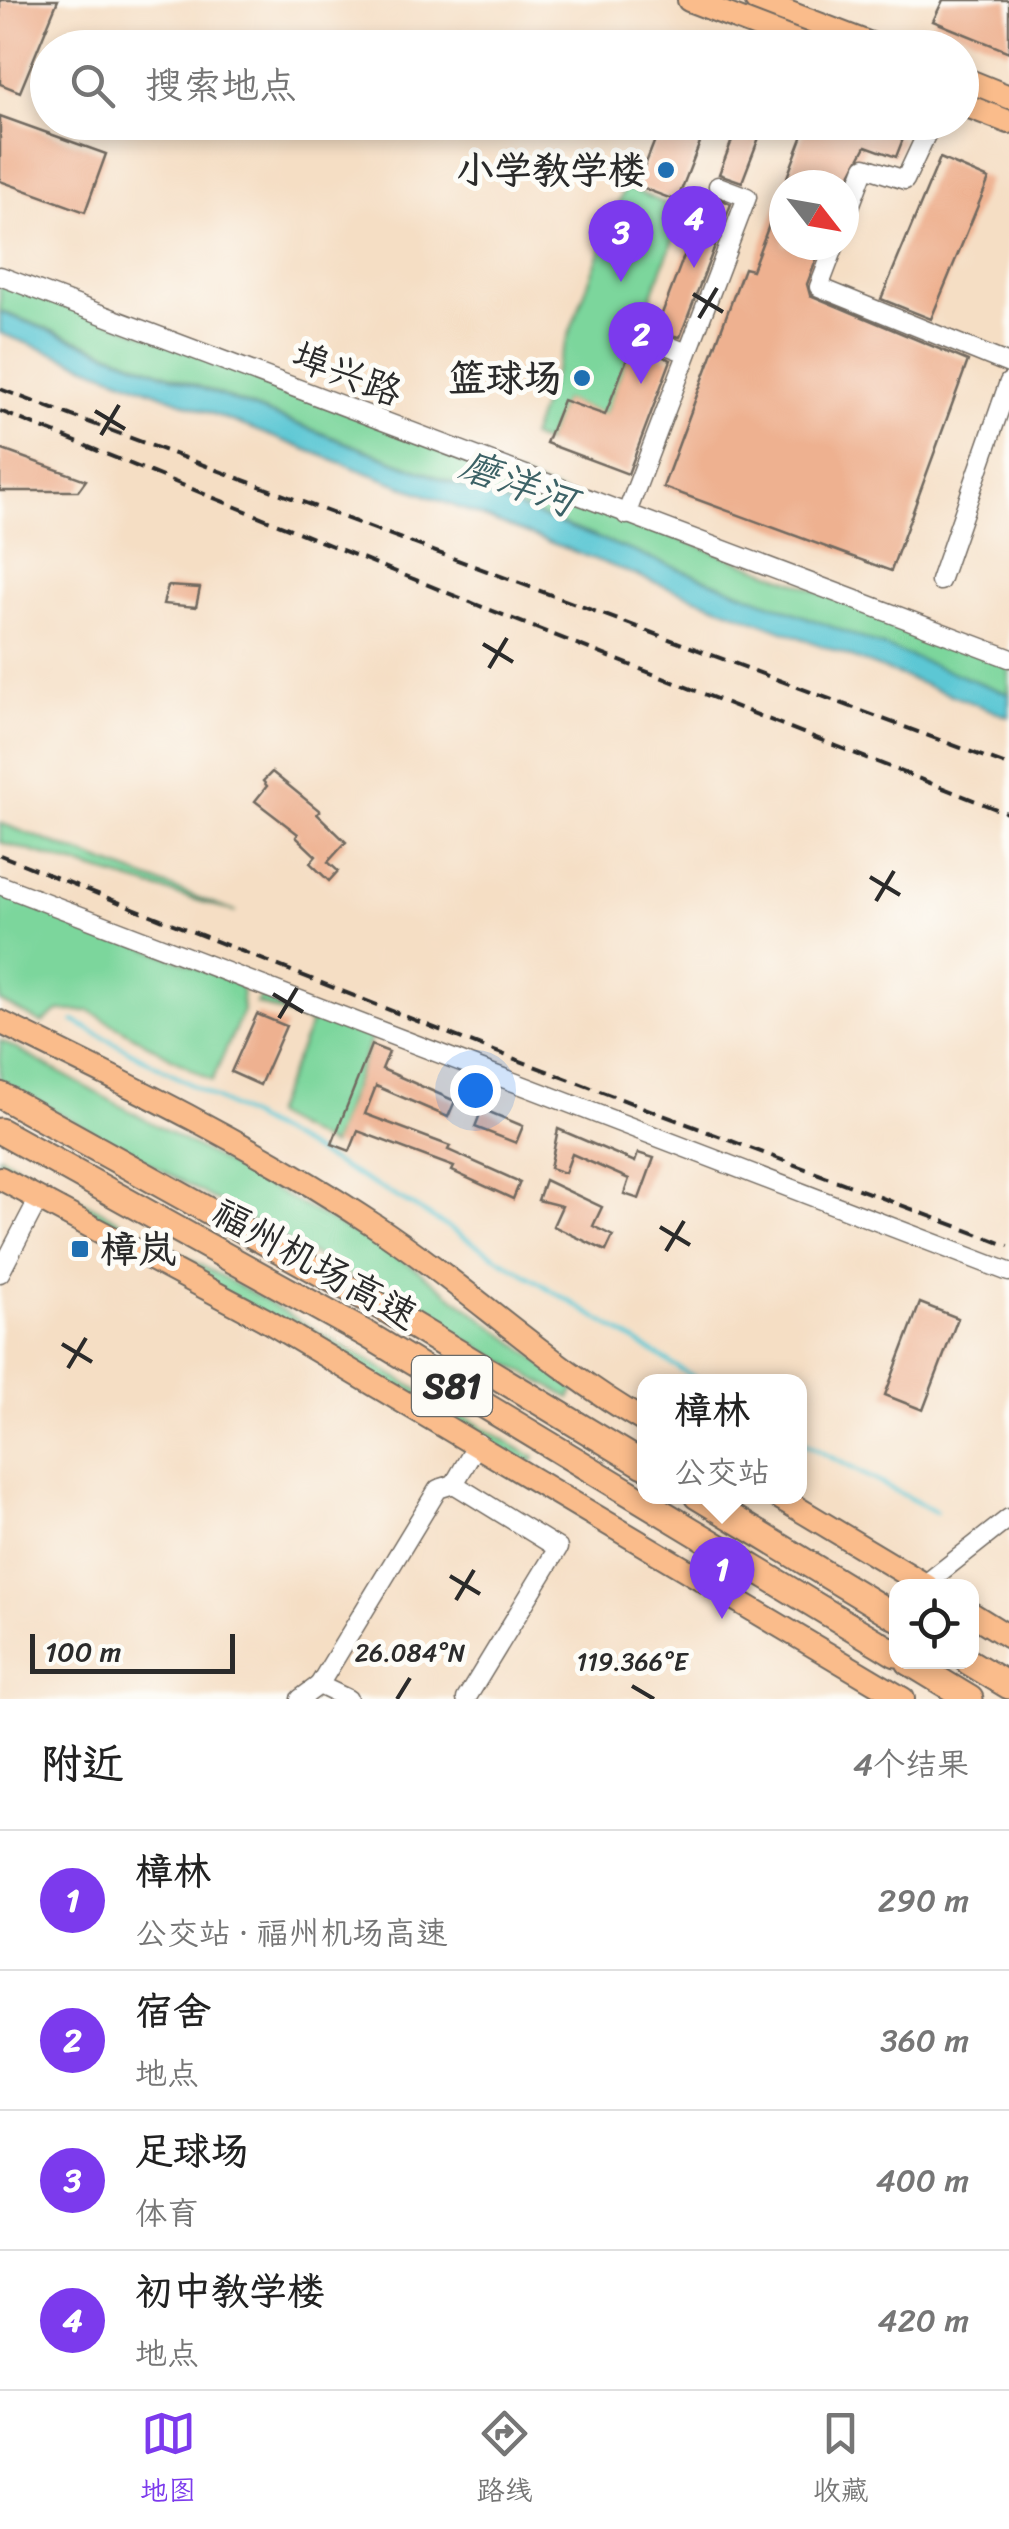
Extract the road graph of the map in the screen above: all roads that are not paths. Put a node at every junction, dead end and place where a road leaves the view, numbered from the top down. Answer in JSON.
{"nodes":[{"id":1,"x":689,"y":0,"type":"edge"},
{"id":2,"x":756,"y":0,"type":"edge"},
{"id":3,"x":767,"y":30,"type":"edge"},
{"id":4,"x":834,"y":30,"type":"edge"},
{"id":5,"x":979,"y":85,"type":"edge"},
{"id":6,"x":1009,"y":96,"type":"edge"},
{"id":7,"x":979,"y":111,"type":"edge"},
{"id":8,"x":1009,"y":122,"type":"edge"},
{"id":9,"x":924,"y":140,"type":"edge"},
{"id":10,"x":859,"y":184,"type":"edge"},
{"id":11,"x":718,"y":186,"type":"dead end"},
{"id":12,"x":829,"y":260,"type":"edge"},
{"id":13,"x":0,"y":276,"type":"edge"},
{"id":14,"x":660,"y":343,"type":"dead end"},
{"id":15,"x":687,"y":354,"type":"junction"},
{"id":16,"x":1009,"y":364,"type":"edge"},
{"id":17,"x":1009,"y":382,"type":"edge"},
{"id":18,"x":626,"y":515,"type":"junction"},
{"id":19,"x":940,"y":581,"type":"dead end"},
{"id":20,"x":1009,"y":658,"type":"edge"},
{"id":21,"x":0,"y":884,"type":"edge"},
{"id":22,"x":0,"y":1022,"type":"edge"},
{"id":23,"x":0,"y":1095,"type":"edge"},
{"id":24,"x":0,"y":1132,"type":"edge"},
{"id":25,"x":0,"y":1178,"type":"edge"},
{"id":26,"x":39,"y":1198,"type":"junction"},
{"id":27,"x":1009,"y":1272,"type":"edge"},
{"id":28,"x":0,"y":1273,"type":"edge"},
{"id":29,"x":637,"y":1416,"type":"edge"},
{"id":30,"x":478,"y":1443,"type":"junction"},
{"id":31,"x":637,"y":1461,"type":"edge"},
{"id":32,"x":446,"y":1486,"type":"junction"},
{"id":33,"x":637,"y":1498,"type":"edge"},
{"id":34,"x":648,"y":1504,"type":"edge"},
{"id":35,"x":710,"y":1504,"type":"edge"},
{"id":36,"x":790,"y":1504,"type":"edge"},
{"id":37,"x":1009,"y":1518,"type":"edge"},
{"id":38,"x":913,"y":1579,"type":"edge"},
{"id":39,"x":934,"y":1579,"type":"edge"},
{"id":40,"x":889,"y":1613,"type":"edge"},
{"id":41,"x":979,"y":1618,"type":"edge"},
{"id":42,"x":1009,"y":1637,"type":"edge"},
{"id":43,"x":889,"y":1650,"type":"edge"},
{"id":44,"x":979,"y":1668,"type":"edge"},
{"id":45,"x":920,"y":1669,"type":"edge"},
{"id":46,"x":319,"y":1685,"type":"junction"},
{"id":47,"x":1009,"y":1686,"type":"edge"},
{"id":48,"x":300,"y":1699,"type":"edge"},
{"id":49,"x":348,"y":1699,"type":"edge"},
{"id":50,"x":466,"y":1699,"type":"edge"},
{"id":51,"x":903,"y":1699,"type":"edge"},
{"id":52,"x":970,"y":1699,"type":"edge"}],
"edges":[{"from":1,"to":3,"type":"main road"},
{"from":2,"to":4,"type":"main road"},
{"from":5,"to":6,"type":"main road"},
{"from":7,"to":8,"type":"main road"},
{"from":9,"to":10,"type":"street"},
{"from":11,"to":15,"type":"street"},
{"from":12,"to":16,"type":"street"},
{"from":13,"to":18,"type":"street","name":"埠兴路"},
{"from":14,"to":15,"type":"street"},
{"from":15,"to":18,"type":"street"},
{"from":17,"to":19,"type":"street"},
{"from":18,"to":20,"type":"street","name":"埠兴路"},
{"from":21,"to":27,"type":"street"},
{"from":22,"to":29,"type":"main road"},
{"from":23,"to":31,"type":"highway","name":"福州机场高速","number":"S81"},
{"from":24,"to":33,"type":"highway","name":"福州机场高速","number":"S81"},
{"from":25,"to":26,"type":"main road"},
{"from":26,"to":28,"type":"street"},
{"from":26,"to":30,"type":"main road"},
{"from":30,"to":32,"type":"street"},
{"from":30,"to":51,"type":"main road"},
{"from":32,"to":46,"type":"street"},
{"from":32,"to":50,"type":"street"},
{"from":34,"to":43,"type":"highway","name":"福州机场高速","number":"S81"},
{"from":35,"to":40,"type":"highway"},
{"from":36,"to":38,"type":"main road"},
{"from":37,"to":39,"type":"street"},
{"from":41,"to":42,"type":"main road"},
{"from":44,"to":47,"type":"highway"},
{"from":45,"to":52,"type":"highway"},
{"from":46,"to":48,"type":"street"},
{"from":46,"to":49,"type":"street"}]}
